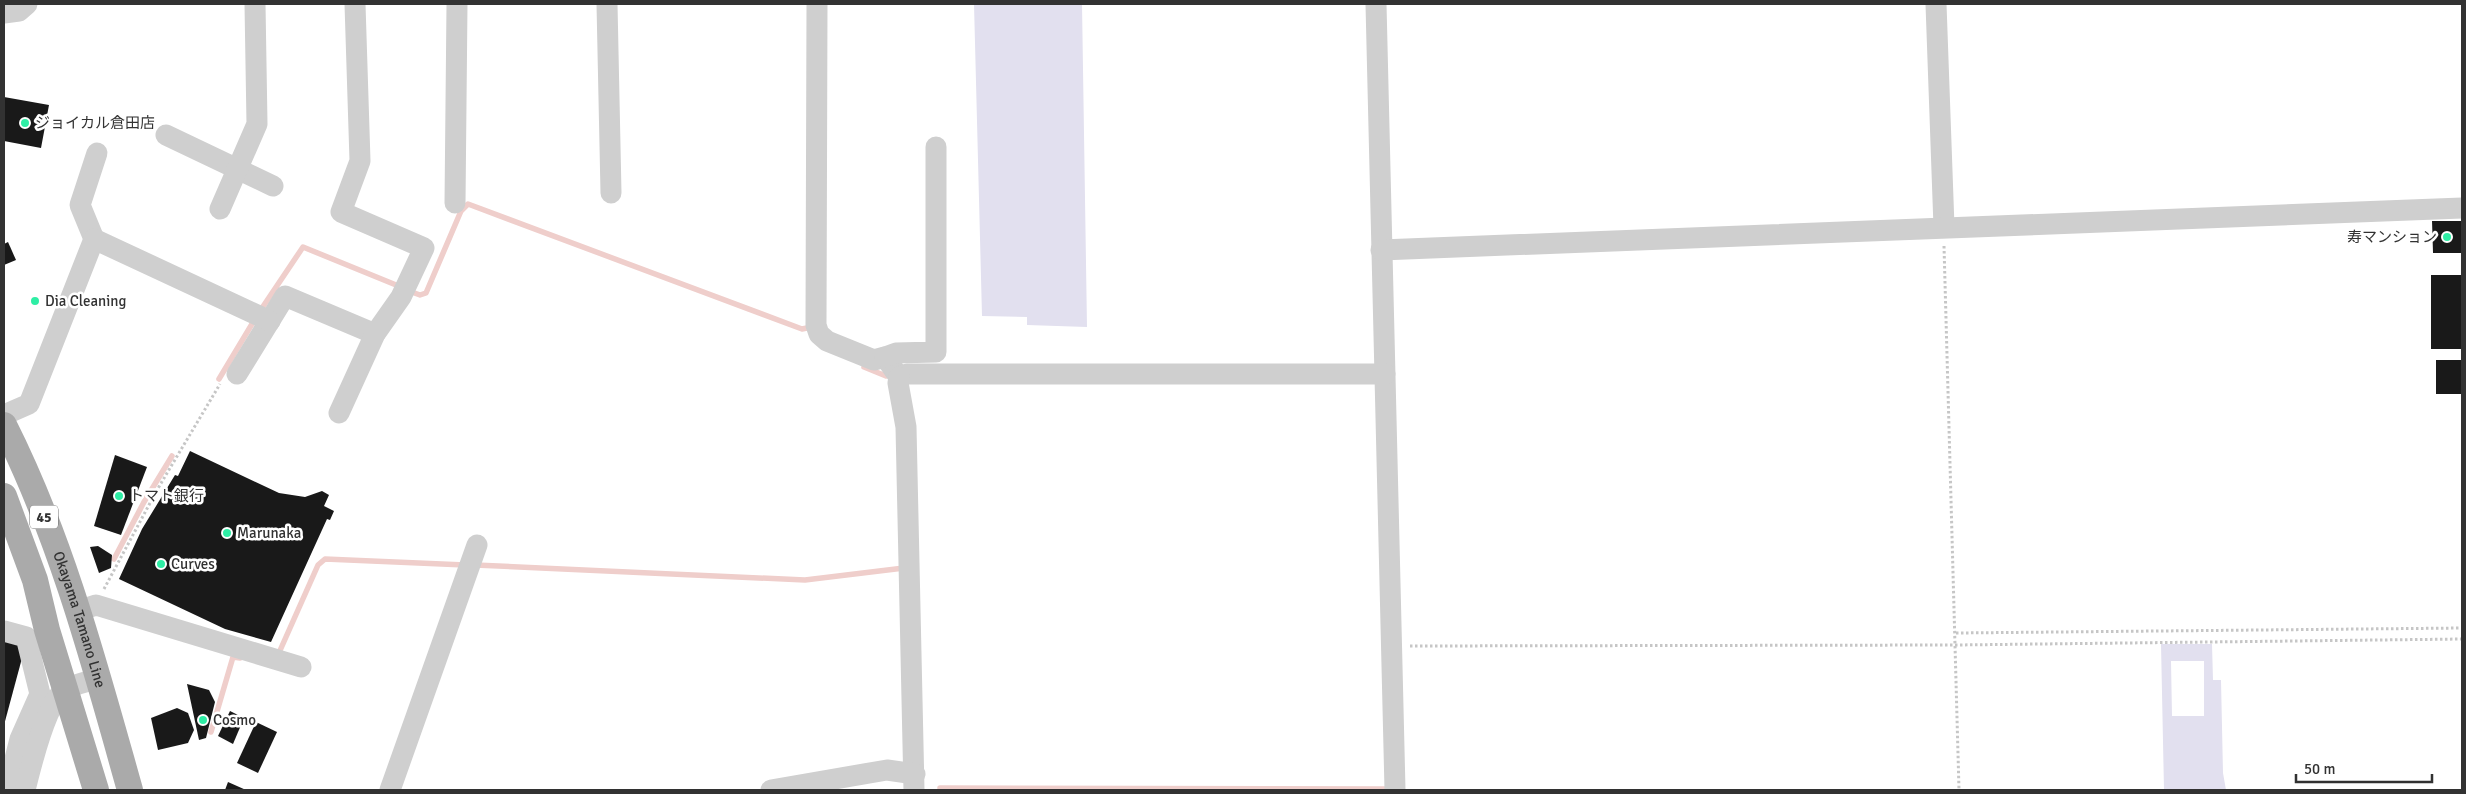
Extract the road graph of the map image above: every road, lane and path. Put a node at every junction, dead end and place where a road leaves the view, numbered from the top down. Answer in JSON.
{"nodes":[{"id":1,"x":27,"y":4,"type":"edge"},
{"id":2,"x":255,"y":4,"type":"edge"},
{"id":3,"x":355,"y":4,"type":"edge"},
{"id":4,"x":457,"y":4,"type":"edge"},
{"id":5,"x":606,"y":4,"type":"edge"},
{"id":6,"x":817,"y":4,"type":"edge"},
{"id":7,"x":1376,"y":4,"type":"edge"},
{"id":8,"x":1936,"y":4,"type":"edge"},
{"id":9,"x":4,"y":12,"type":"edge"},
{"id":10,"x":166,"y":135,"type":"dead end"},
{"id":11,"x":936,"y":147,"type":"dead end"},
{"id":12,"x":97,"y":153,"type":"dead end"},
{"id":13,"x":236,"y":169,"type":"junction"},
{"id":14,"x":273,"y":186,"type":"dead end"},
{"id":15,"x":610,"y":193,"type":"dead end"},
{"id":16,"x":456,"y":203,"type":"dead end"},
{"id":17,"x":2462,"y":208,"type":"edge"},
{"id":18,"x":220,"y":209,"type":"dead end"},
{"id":19,"x":1944,"y":227,"type":"junction"},
{"id":20,"x":94,"y":238,"type":"junction"},
{"id":21,"x":1388,"y":249,"type":"junction"},
{"id":22,"x":262,"y":317,"type":"junction"},
{"id":23,"x":375,"y":334,"type":"junction"},
{"id":24,"x":893,"y":369,"type":"junction"},
{"id":25,"x":237,"y":374,"type":"joint"},
{"id":26,"x":1385,"y":374,"type":"junction"},
{"id":27,"x":339,"y":413,"type":"dead end"},
{"id":28,"x":4,"y":415,"type":"edge"},
{"id":29,"x":4,"y":425,"type":"edge"},
{"id":30,"x":4,"y":496,"type":"edge"},
{"id":31,"x":472,"y":558,"type":"dead end"},
{"id":32,"x":87,"y":608,"type":"junction"},
{"id":33,"x":2462,"y":628,"type":"edge"},
{"id":34,"x":4,"y":631,"type":"edge"},
{"id":35,"x":1956,"y":633,"type":"junction"},
{"id":36,"x":36,"y":634,"type":"junction"},
{"id":37,"x":2462,"y":639,"type":"edge"},
{"id":38,"x":1956,"y":644,"type":"junction"},
{"id":39,"x":1406,"y":646,"type":"dead end"},
{"id":40,"x":301,"y":667,"type":"dead end"},
{"id":41,"x":98,"y":678,"type":"junction"},
{"id":42,"x":65,"y":690,"type":"junction"},
{"id":43,"x":36,"y":725,"type":"junction"},
{"id":44,"x":915,"y":782,"type":"edge"},
{"id":45,"x":7,"y":790,"type":"edge"},
{"id":46,"x":25,"y":790,"type":"edge"},
{"id":47,"x":96,"y":790,"type":"edge"},
{"id":48,"x":130,"y":790,"type":"edge"},
{"id":49,"x":390,"y":790,"type":"edge"},
{"id":50,"x":771,"y":790,"type":"edge"},
{"id":51,"x":1395,"y":790,"type":"edge"},
{"id":52,"x":1959,"y":790,"type":"edge"}],
"edges":[{"from":1,"to":9,"type":"street"},
{"from":2,"to":13,"type":"street"},
{"from":3,"to":23,"type":"street"},
{"from":4,"to":16,"type":"street"},
{"from":5,"to":15,"type":"street"},
{"from":6,"to":24,"type":"street"},
{"from":7,"to":21,"type":"street"},
{"from":8,"to":19,"type":"street"},
{"from":10,"to":13,"type":"street"},
{"from":11,"to":24,"type":"street"},
{"from":12,"to":20,"type":"street"},
{"from":13,"to":14,"type":"street"},
{"from":13,"to":18,"type":"street"},
{"from":17,"to":19,"type":"street"},
{"from":19,"to":21,"type":"street"},
{"from":19,"to":35,"type":"path"},
{"from":20,"to":22,"type":"street"},
{"from":20,"to":28,"type":"street"},
{"from":21,"to":26,"type":"street"},
{"from":22,"to":23,"type":"street"},
{"from":22,"to":25,"type":"street"},
{"from":23,"to":27,"type":"street"},
{"from":24,"to":26,"type":"street"},
{"from":24,"to":44,"type":"street"},
{"from":25,"to":32,"type":"path"},
{"from":26,"to":51,"type":"street"},
{"from":29,"to":32,"type":"main road","name":"Okayama Tamano Line","number":"45"},
{"from":30,"to":36,"type":"main road","name":"Okayama Tamano Line","number":"45"},
{"from":31,"to":49,"type":"street"},
{"from":32,"to":40,"type":"street"},
{"from":32,"to":41,"type":"main road","name":"Okayama Tamano Line","number":"45"},
{"from":33,"to":35,"type":"path"},
{"from":34,"to":36,"type":"street"},
{"from":35,"to":38,"type":"path"},
{"from":36,"to":42,"type":"main road","name":"Okayama Tamano Line","number":"45"},
{"from":36,"to":43,"type":"street"},
{"from":37,"to":38,"type":"path"},
{"from":38,"to":39,"type":"path"},
{"from":38,"to":52,"type":"path"},
{"from":41,"to":42,"type":"street"},
{"from":41,"to":48,"type":"main road","name":"Okayama Tamano Line","number":"45"},
{"from":42,"to":43,"type":"street"},
{"from":42,"to":47,"type":"main road","name":"Okayama Tamano Line","number":"45"},
{"from":43,"to":45,"type":"street"},
{"from":43,"to":46,"type":"street"},
{"from":44,"to":50,"type":"street"}]}
